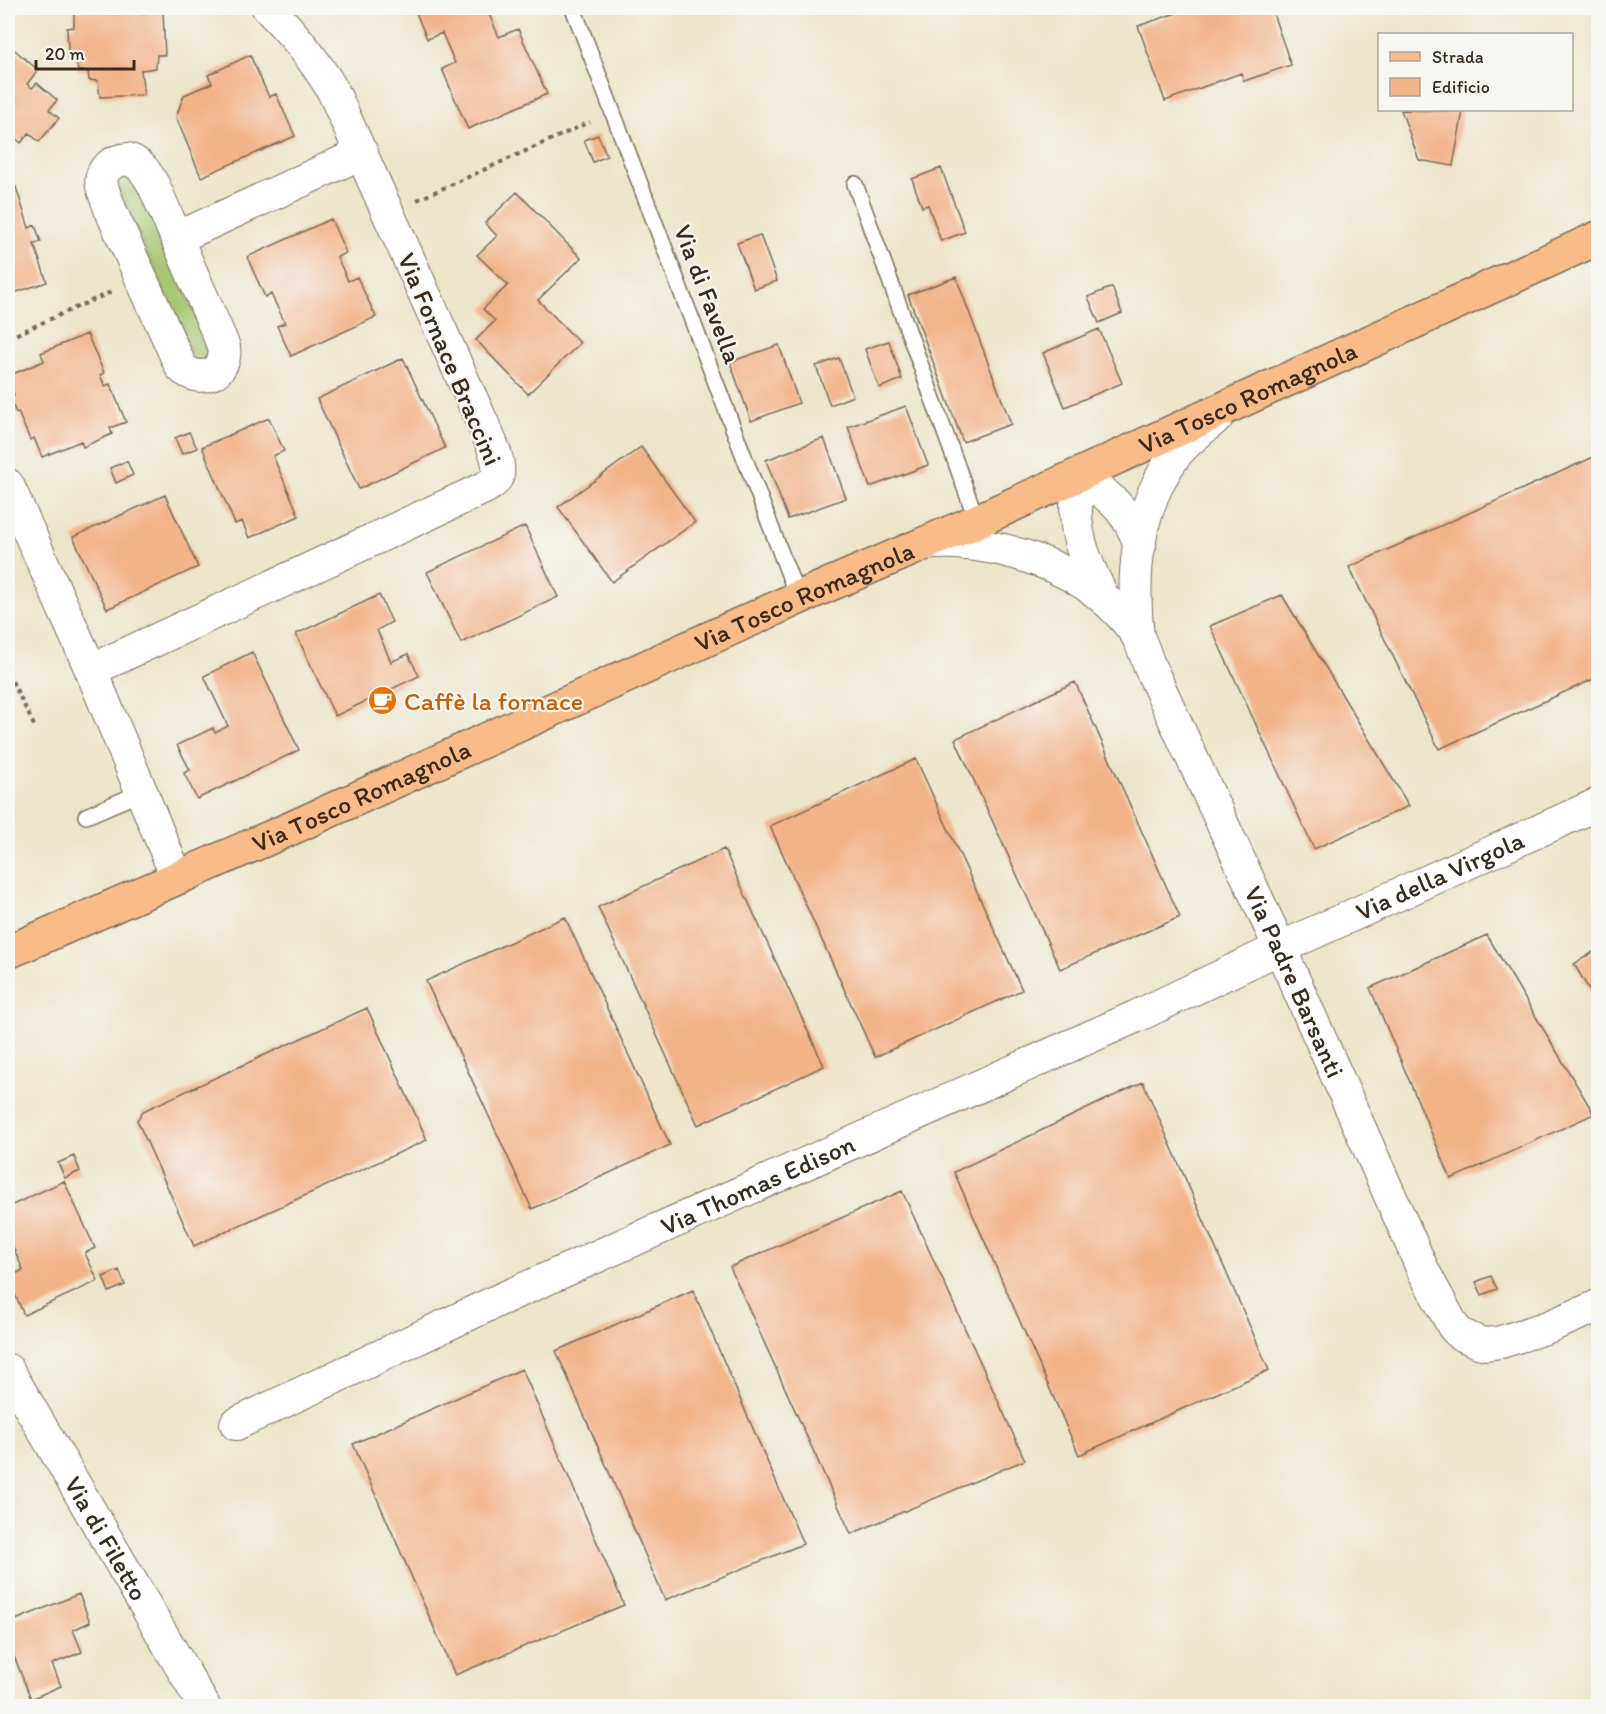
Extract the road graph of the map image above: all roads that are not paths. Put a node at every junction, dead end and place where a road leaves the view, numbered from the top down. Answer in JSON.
{"nodes":[{"id":1,"x":268,"y":8,"type":"edge"},
{"id":2,"x":573,"y":8,"type":"edge"},
{"id":3,"x":362,"y":153,"type":"junction"},
{"id":4,"x":855,"y":184,"type":"dead end"},
{"id":5,"x":177,"y":238,"type":"junction"},
{"id":6,"x":1599,"y":238,"type":"edge"},
{"id":7,"x":1233,"y":405,"type":"junction"},
{"id":8,"x":1079,"y":474,"type":"junction"},
{"id":9,"x":8,"y":485,"type":"edge"},
{"id":10,"x":977,"y":521,"type":"junction"},
{"id":11,"x":922,"y":544,"type":"junction"},
{"id":12,"x":1140,"y":545,"type":"junction"},
{"id":13,"x":1103,"y":597,"type":"junction"},
{"id":14,"x":798,"y":598,"type":"junction"},
{"id":15,"x":1138,"y":637,"type":"junction"},
{"id":16,"x":91,"y":670,"type":"junction"},
{"id":17,"x":142,"y":792,"type":"junction"},
{"id":18,"x":1599,"y":804,"type":"edge"},
{"id":19,"x":86,"y":816,"type":"dead end"},
{"id":20,"x":177,"y":878,"type":"junction"},
{"id":21,"x":1280,"y":948,"type":"junction"},
{"id":22,"x":8,"y":952,"type":"edge"},
{"id":23,"x":1599,"y":1306,"type":"edge"},
{"id":24,"x":8,"y":1370,"type":"edge"},
{"id":25,"x":236,"y":1424,"type":"dead end"},
{"id":26,"x":204,"y":1707,"type":"edge"}],
"edges":[{"from":1,"to":3,"type":"street","name":"Via Fornace Braccini"},
{"from":2,"to":14,"type":"lane","name":"Via di Favella"},
{"from":3,"to":5,"type":"street"},
{"from":3,"to":16,"type":"street","name":"Via Fornace Braccini"},
{"from":4,"to":10,"type":"lane"},
{"from":5,"to":5,"type":"street"},
{"from":6,"to":7,"type":"main road","name":"Via Tosco Romagnola"},
{"from":7,"to":8,"type":"main road","name":"Via Tosco Romagnola"},
{"from":7,"to":12,"type":"street","name":"Via Padre Barsanti"},
{"from":8,"to":10,"type":"main road","name":"Via Tosco Romagnola"},
{"from":8,"to":12,"type":"street"},
{"from":8,"to":13,"type":"street","name":"Via Padre Barsanti"},
{"from":9,"to":16,"type":"street"},
{"from":10,"to":11,"type":"main road","name":"Via Tosco Romagnola"},
{"from":11,"to":13,"type":"street","name":"Via Padre Barsanti"},
{"from":11,"to":14,"type":"main road","name":"Via Tosco Romagnola"},
{"from":12,"to":15,"type":"street","name":"Via Padre Barsanti"},
{"from":13,"to":15,"type":"street","name":"Via Padre Barsanti"},
{"from":14,"to":20,"type":"main road","name":"Via Tosco Romagnola"},
{"from":15,"to":21,"type":"street","name":"Via Padre Barsanti"},
{"from":16,"to":17,"type":"street"},
{"from":17,"to":19,"type":"lane"},
{"from":17,"to":20,"type":"street"},
{"from":18,"to":21,"type":"street","name":"Via della Virgola"},
{"from":20,"to":22,"type":"main road","name":"Via Tosco Romagnola"},
{"from":21,"to":23,"type":"street","name":"Via Padre Barsanti"},
{"from":21,"to":25,"type":"street","name":"Via Thomas Edison"},
{"from":24,"to":26,"type":"street","name":"Via di Filetto"}]}
